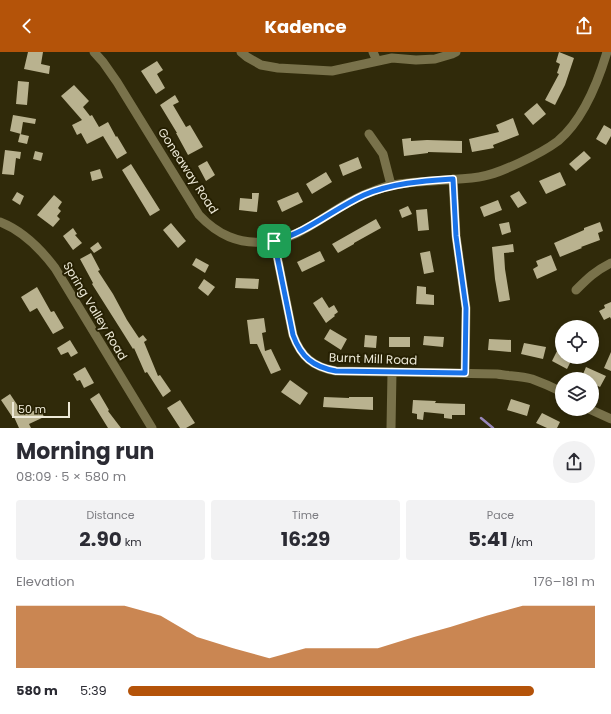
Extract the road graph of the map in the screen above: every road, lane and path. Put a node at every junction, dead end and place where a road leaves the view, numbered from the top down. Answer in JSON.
{"nodes":[{"id":1,"x":94,"y":52,"type":"edge"},
{"id":2,"x":241,"y":52,"type":"edge"},
{"id":3,"x":373,"y":52,"type":"edge"},
{"id":4,"x":456,"y":52,"type":"edge"},
{"id":5,"x":607,"y":52,"type":"edge"},
{"id":6,"x":377,"y":61,"type":"junction"},
{"id":7,"x":369,"y":134,"type":"dead end"},
{"id":8,"x":453,"y":179,"type":"junction"},
{"id":9,"x":391,"y":186,"type":"junction"},
{"id":10,"x":0,"y":222,"type":"edge"},
{"id":11,"x":274,"y":241,"type":"junction"},
{"id":12,"x":611,"y":263,"type":"edge"},
{"id":13,"x":576,"y":290,"type":"dead end"},
{"id":14,"x":392,"y":372,"type":"junction"},
{"id":15,"x":465,"y":373,"type":"junction"},
{"id":16,"x":555,"y":388,"type":"edge"},
{"id":17,"x":599,"y":414,"type":"edge"},
{"id":18,"x":611,"y":419,"type":"edge"},
{"id":19,"x":152,"y":428,"type":"edge"},
{"id":20,"x":391,"y":428,"type":"edge"}],
"edges":[{"from":1,"to":11,"type":"street","name":"Goneaway Road"},
{"from":2,"to":6,"type":"street"},
{"from":3,"to":6,"type":"street"},
{"from":4,"to":6,"type":"street"},
{"from":5,"to":8,"type":"street","name":"Goneaway Road"},
{"from":7,"to":9,"type":"street"},
{"from":8,"to":9,"type":"street","name":"Goneaway Road"},
{"from":8,"to":15,"type":"street"},
{"from":9,"to":11,"type":"street","name":"Goneaway Road"},
{"from":10,"to":19,"type":"street","name":"Spring Valley Road"},
{"from":11,"to":14,"type":"street","name":"Burnt Mill Road"},
{"from":12,"to":13,"type":"street"},
{"from":14,"to":15,"type":"street","name":"Burnt Mill Road"},
{"from":14,"to":20,"type":"street"},
{"from":15,"to":16,"type":"street","name":"Burnt Mill Road"},
{"from":17,"to":18,"type":"street"}]}
